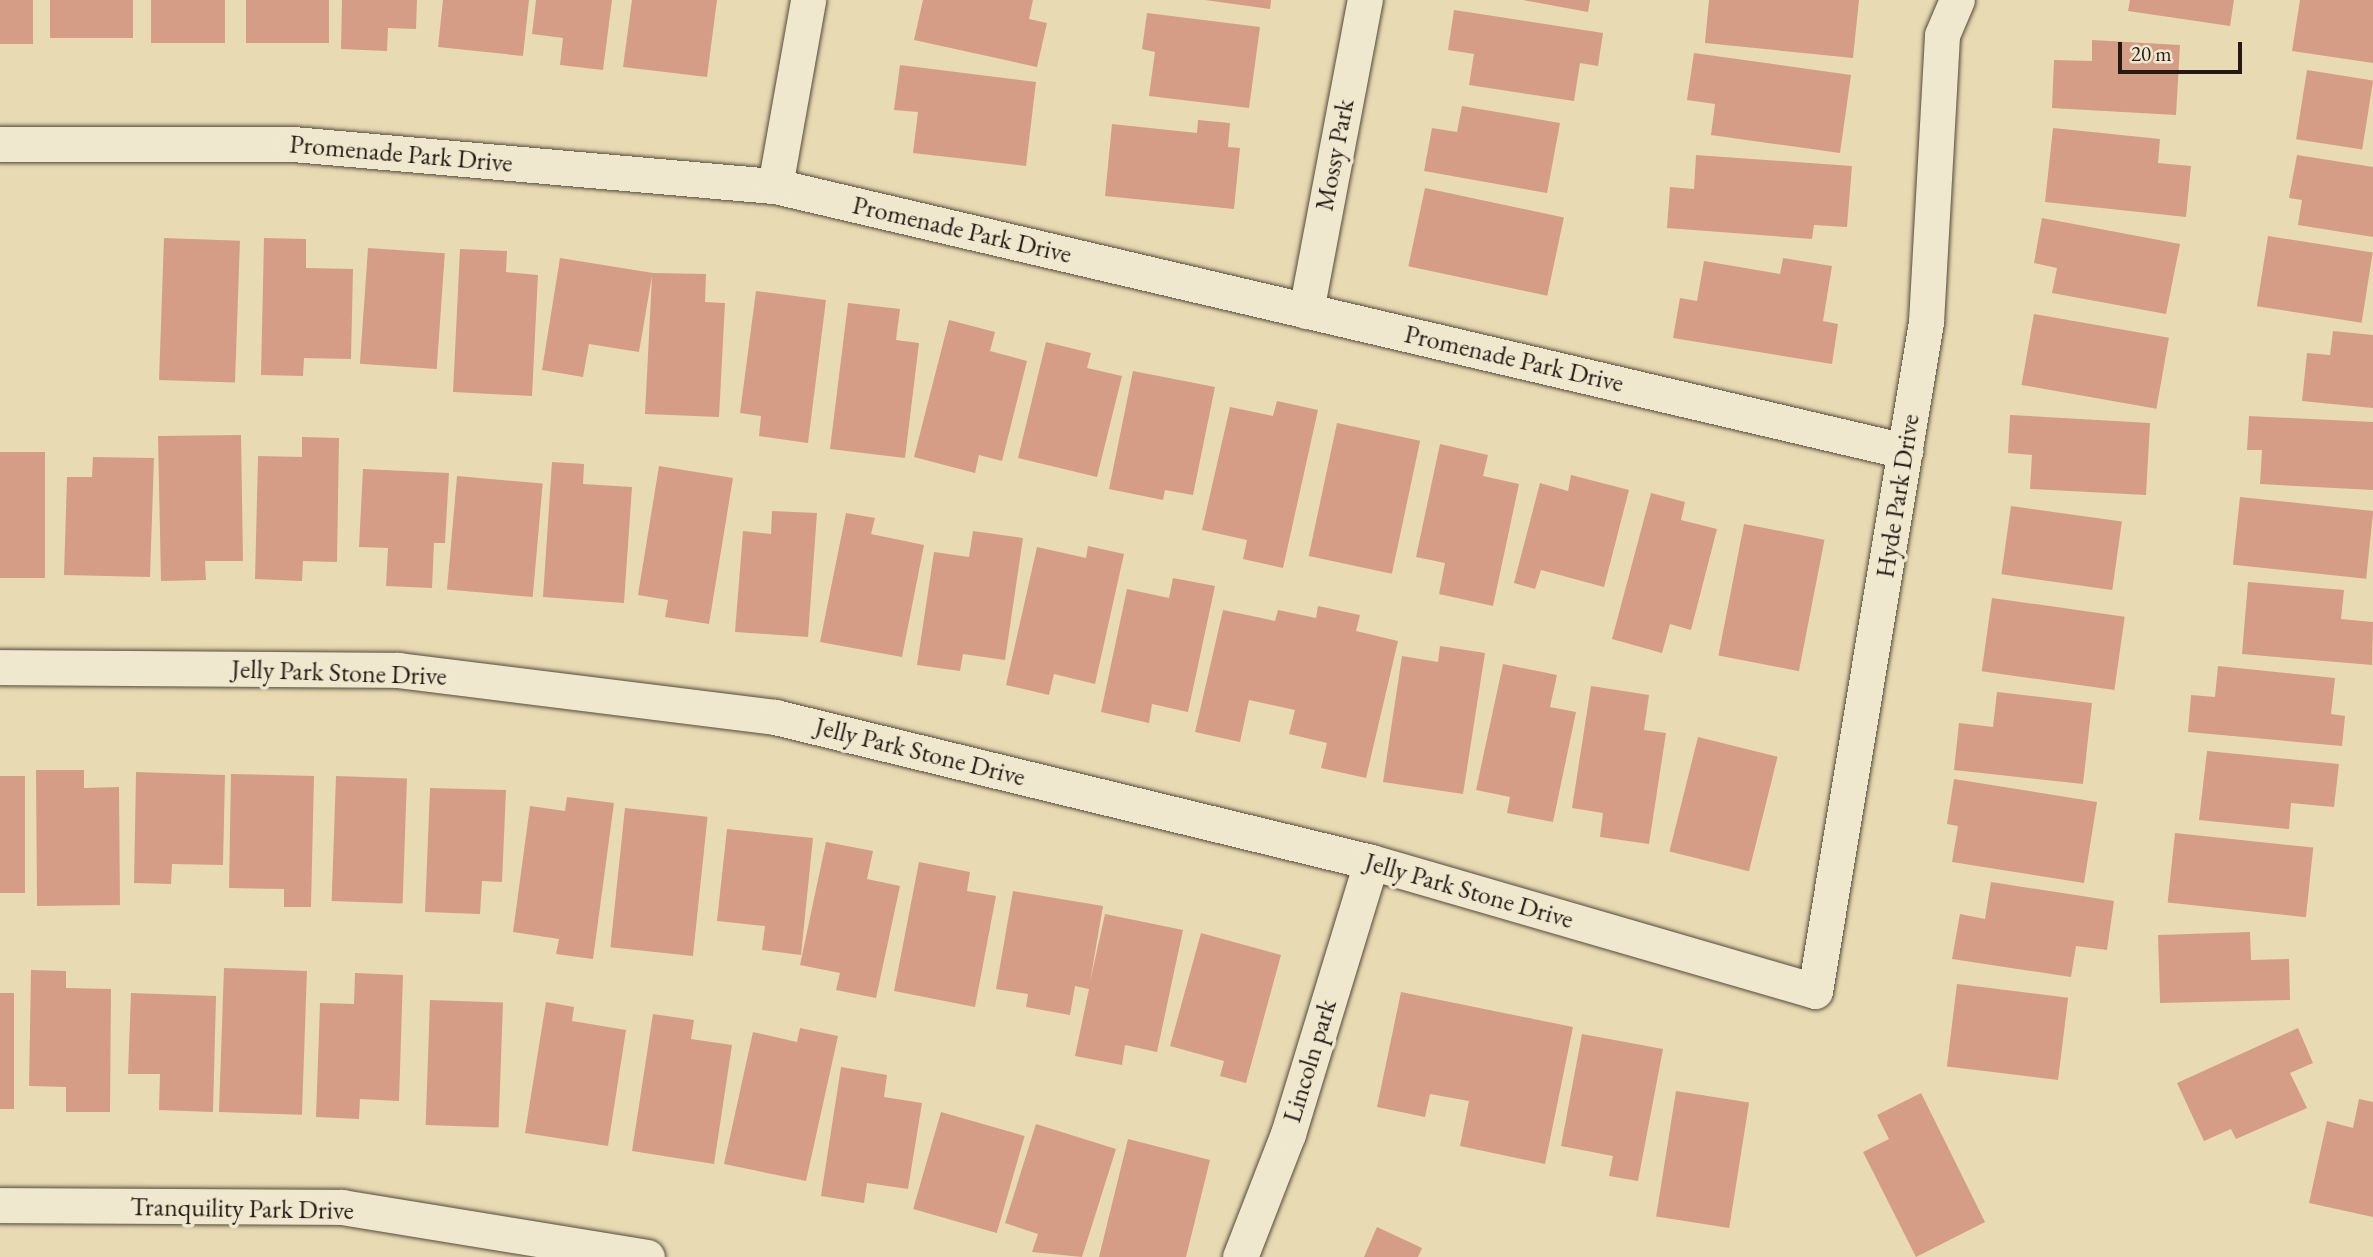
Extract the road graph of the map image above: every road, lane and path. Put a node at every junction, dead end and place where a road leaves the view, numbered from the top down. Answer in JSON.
{"nodes":[{"id":1,"x":808,"y":0,"type":"edge"},
{"id":2,"x":1365,"y":0,"type":"edge"},
{"id":3,"x":1957,"y":0,"type":"edge"},
{"id":4,"x":0,"y":144,"type":"edge"},
{"id":5,"x":775,"y":186,"type":"junction"},
{"id":6,"x":1306,"y":310,"type":"junction"},
{"id":7,"x":1905,"y":451,"type":"junction"},
{"id":8,"x":0,"y":667,"type":"edge"},
{"id":9,"x":1371,"y":862,"type":"junction"},
{"id":10,"x":1815,"y":991,"type":"joint"},
{"id":11,"x":0,"y":1205,"type":"edge"},
{"id":12,"x":647,"y":1257,"type":"edge"},
{"id":13,"x":1240,"y":1257,"type":"edge"}],
"edges":[{"from":1,"to":5,"type":"street"},
{"from":2,"to":6,"type":"street","name":"Mossy Park"},
{"from":3,"to":7,"type":"street","name":"Hyde Park Drive"},
{"from":4,"to":5,"type":"street","name":"Promenade Park Drive"},
{"from":5,"to":6,"type":"street","name":"Promenade Park Drive"},
{"from":6,"to":7,"type":"street","name":"Promenade Park Drive"},
{"from":7,"to":10,"type":"street","name":"Hyde Park Drive"},
{"from":8,"to":9,"type":"street","name":"Jelly Park Stone Drive"},
{"from":9,"to":10,"type":"street","name":"Jelly Park Stone Drive"},
{"from":9,"to":13,"type":"street","name":"Lincoln park"},
{"from":11,"to":12,"type":"street","name":"Tranquility Park Drive"}]}
